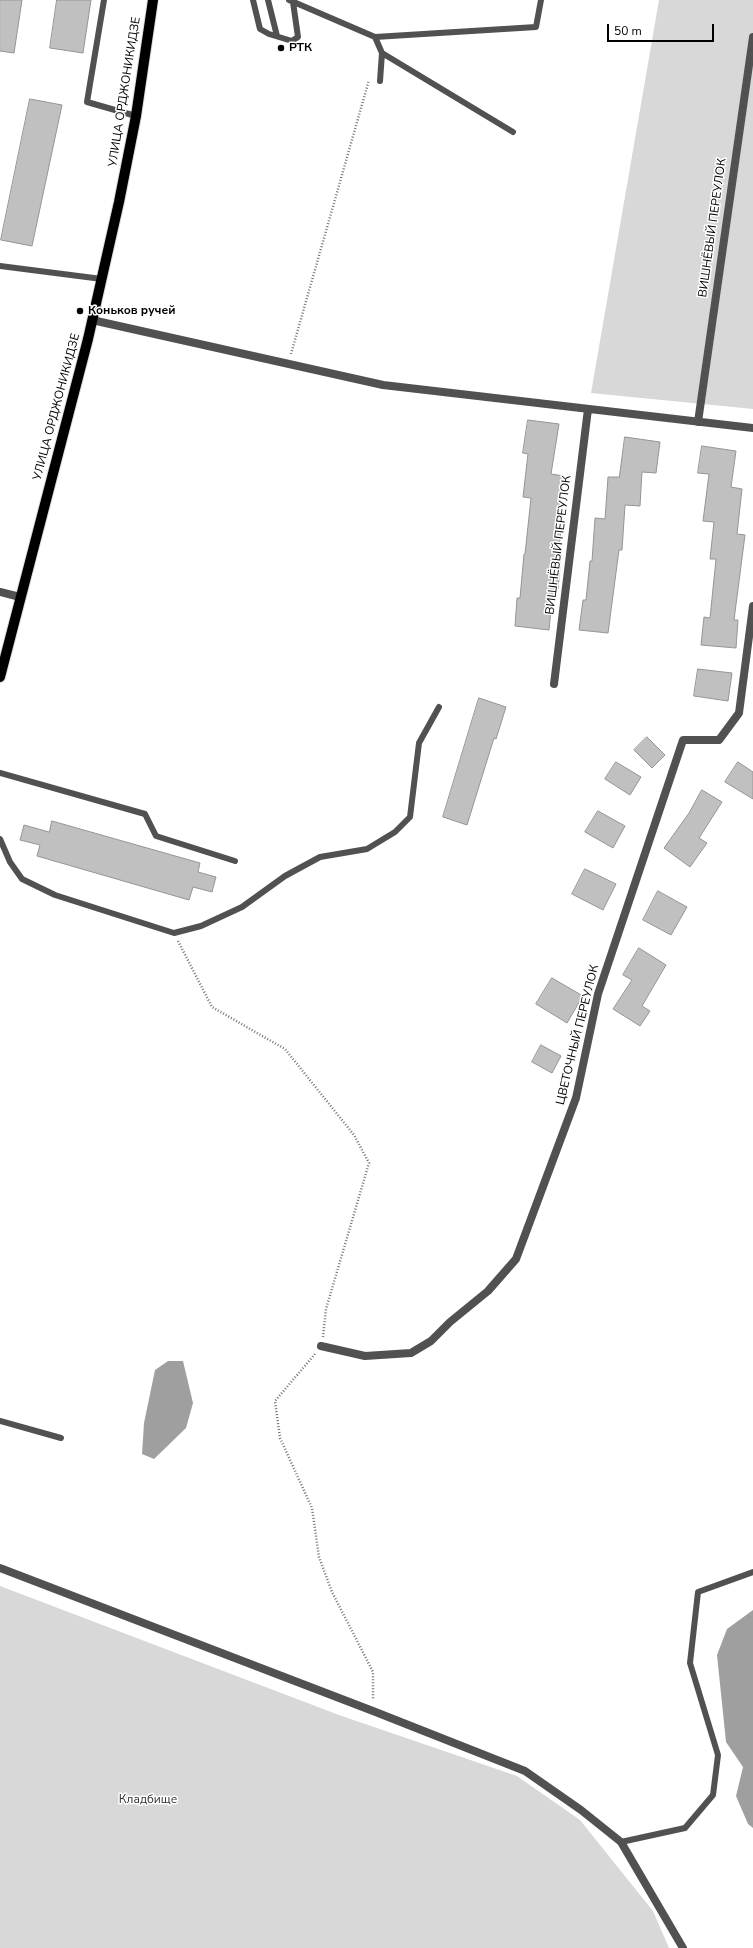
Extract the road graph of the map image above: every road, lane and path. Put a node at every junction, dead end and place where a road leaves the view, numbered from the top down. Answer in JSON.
{"nodes":[{"id":1,"x":104,"y":0,"type":"edge"},
{"id":2,"x":153,"y":0,"type":"edge"},
{"id":3,"x":253,"y":0,"type":"edge"},
{"id":4,"x":268,"y":0,"type":"edge"},
{"id":5,"x":541,"y":0,"type":"edge"},
{"id":6,"x":291,"y":1,"type":"edge"},
{"id":7,"x":277,"y":36,"type":"junction"},
{"id":8,"x":375,"y":37,"type":"junction"},
{"id":9,"x":753,"y":37,"type":"edge"},
{"id":10,"x":382,"y":53,"type":"junction"},
{"id":11,"x":371,"y":74,"type":"dead end"},
{"id":12,"x":380,"y":82,"type":"dead end"},
{"id":13,"x":136,"y":116,"type":"junction"},
{"id":14,"x":513,"y":132,"type":"dead end"},
{"id":15,"x":0,"y":266,"type":"edge"},
{"id":16,"x":102,"y":279,"type":"junction"},
{"id":17,"x":92,"y":320,"type":"junction"},
{"id":18,"x":288,"y":364,"type":"junction"},
{"id":19,"x":588,"y":409,"type":"junction"},
{"id":20,"x":698,"y":422,"type":"junction"},
{"id":21,"x":753,"y":428,"type":"edge"},
{"id":22,"x":0,"y":592,"type":"edge"},
{"id":23,"x":20,"y":597,"type":"junction"},
{"id":24,"x":753,"y":606,"type":"edge"},
{"id":25,"x":0,"y":677,"type":"edge"},
{"id":26,"x":554,"y":684,"type":"dead end"},
{"id":27,"x":439,"y":706,"type":"dead end"},
{"id":28,"x":0,"y":773,"type":"edge"},
{"id":29,"x":0,"y":839,"type":"edge"},
{"id":30,"x":235,"y":861,"type":"dead end"},
{"id":31,"x":174,"y":933,"type":"junction"},
{"id":32,"x":321,"y":1346,"type":"junction"},
{"id":33,"x":0,"y":1421,"type":"edge"},
{"id":34,"x":61,"y":1438,"type":"dead end"},
{"id":35,"x":0,"y":1568,"type":"edge"},
{"id":36,"x":753,"y":1572,"type":"edge"},
{"id":37,"x":373,"y":1711,"type":"junction"},
{"id":38,"x":621,"y":1842,"type":"junction"},
{"id":39,"x":683,"y":1948,"type":"edge"}],
"edges":[{"from":1,"to":13,"type":"lane"},
{"from":2,"to":13,"type":"main road","name":"УЛИЦА ОРДЖОНИКИДЗЕ"},
{"from":3,"to":7,"type":"lane"},
{"from":4,"to":7,"type":"lane"},
{"from":5,"to":8,"type":"lane"},
{"from":6,"to":7,"type":"lane"},
{"from":6,"to":8,"type":"lane"},
{"from":8,"to":10,"type":"lane"},
{"from":9,"to":20,"type":"street","name":"ВИШНЁВЫЙ ПЕРЕУЛОК"},
{"from":10,"to":12,"type":"lane"},
{"from":10,"to":14,"type":"lane"},
{"from":11,"to":18,"type":"path"},
{"from":13,"to":16,"type":"main road","name":"УЛИЦА ОРДЖОНИКИДЗЕ"},
{"from":15,"to":16,"type":"lane"},
{"from":16,"to":17,"type":"main road","name":"УЛИЦА ОРДЖОНИКИДЗЕ"},
{"from":17,"to":18,"type":"street"},
{"from":17,"to":23,"type":"main road","name":"УЛИЦА ОРДЖОНИКИДЗЕ"},
{"from":18,"to":19,"type":"street"},
{"from":19,"to":20,"type":"street"},
{"from":19,"to":26,"type":"street","name":"ВИШНЁВЫЙ ПЕРЕУЛОК"},
{"from":20,"to":21,"type":"street"},
{"from":22,"to":23,"type":"street"},
{"from":23,"to":25,"type":"main road","name":"УЛИЦА ОРДЖОНИКИДЗЕ"},
{"from":24,"to":32,"type":"street","name":"ЦВЕТОЧНЫЙ ПЕРЕУЛОК"},
{"from":27,"to":31,"type":"lane"},
{"from":28,"to":30,"type":"lane"},
{"from":29,"to":31,"type":"lane"},
{"from":31,"to":32,"type":"path"},
{"from":32,"to":37,"type":"path"},
{"from":33,"to":34,"type":"lane"},
{"from":35,"to":37,"type":"street"},
{"from":36,"to":38,"type":"lane"},
{"from":37,"to":38,"type":"street"},
{"from":38,"to":39,"type":"street"}]}
